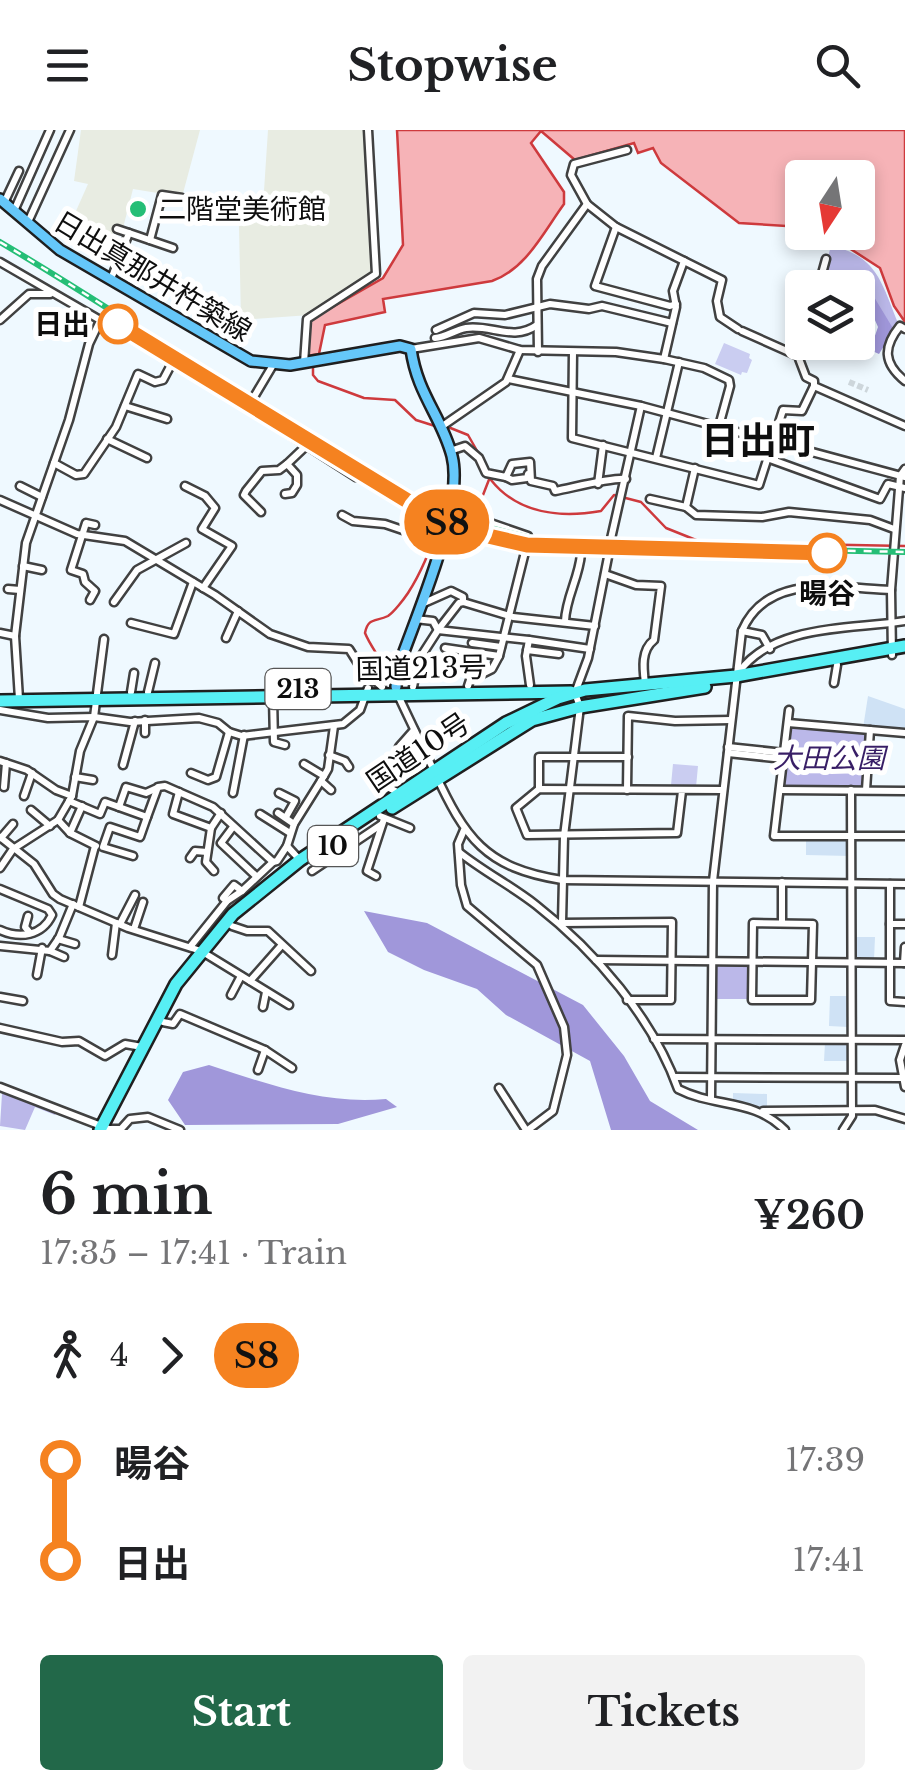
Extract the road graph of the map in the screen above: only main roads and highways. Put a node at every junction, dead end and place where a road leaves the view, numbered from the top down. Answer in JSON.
{"nodes":[{"id":1,"x":2,"y":201,"type":"edge"},
{"id":2,"x":898,"y":650,"type":"edge"},
{"id":3,"x":736,"y":679,"type":"junction"},
{"id":4,"x":528,"y":688,"type":"junction"},
{"id":5,"x":392,"y":689,"type":"junction"},
{"id":6,"x":576,"y":690,"type":"junction"},
{"id":7,"x":368,"y":691,"type":"junction"},
{"id":8,"x":662,"y":693,"type":"junction"},
{"id":9,"x":96,"y":696,"type":"junction"},
{"id":10,"x":0,"y":698,"type":"edge"},
{"id":11,"x":526,"y":712,"type":"junction"},
{"id":12,"x":436,"y":775,"type":"junction"},
{"id":13,"x":199,"y":951,"type":"junction"},
{"id":14,"x":105,"y":1129,"type":"edge"}],
"edges":[{"from":1,"to":5,"type":"main road","name":"日出真那井杵築線"},
{"from":2,"to":3,"type":"highway","name":"国道10号","number":"10"},
{"from":2,"to":3,"type":"highway","name":"国道10号","number":"10"},
{"from":3,"to":6,"type":"highway","name":"国道10号","number":"10"},
{"from":3,"to":8,"type":"highway","name":"国道10号","number":"10"},
{"from":4,"to":5,"type":"highway","name":"国道213号","number":"213"},
{"from":4,"to":5,"type":"highway","name":"国道213号","number":"213"},
{"from":4,"to":6,"type":"highway","name":"国道213号","number":"213"},
{"from":4,"to":11,"type":"highway"},
{"from":5,"to":7,"type":"highway","name":"国道213号","number":"213"},
{"from":6,"to":8,"type":"highway","name":"国道213号","number":"213"},
{"from":6,"to":11,"type":"highway","name":"国道10号","number":"10"},
{"from":7,"to":9,"type":"highway","name":"国道213号","number":"213"},
{"from":7,"to":9,"type":"highway","name":"国道213号","number":"213"},
{"from":8,"to":12,"type":"highway","name":"国道10号","number":"10"},
{"from":9,"to":10,"type":"highway","name":"国道213号","number":"213"},
{"from":11,"to":12,"type":"highway","name":"国道10号","number":"10"},
{"from":12,"to":13,"type":"highway","name":"国道10号","number":"10"},
{"from":12,"to":13,"type":"highway","name":"国道10号","number":"10"},
{"from":13,"to":14,"type":"highway","name":"国道10号","number":"10"},
{"from":13,"to":14,"type":"highway","name":"国道10号","number":"10"}]}
